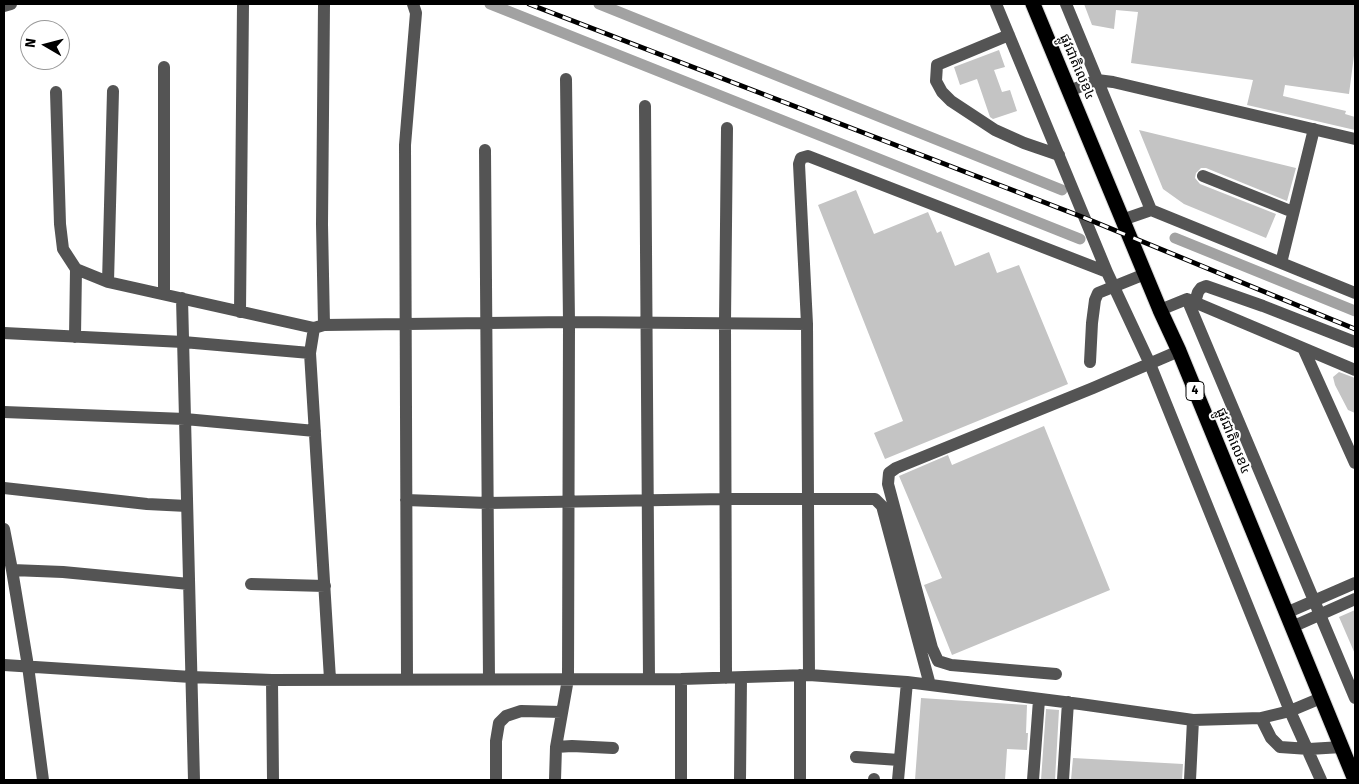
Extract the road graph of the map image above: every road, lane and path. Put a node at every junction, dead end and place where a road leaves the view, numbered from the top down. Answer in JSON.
{"nodes":[{"id":1,"x":11,"y":4,"type":"edge"},
{"id":2,"x":243,"y":4,"type":"edge"},
{"id":3,"x":324,"y":4,"type":"edge"},
{"id":4,"x":413,"y":4,"type":"edge"},
{"id":5,"x":996,"y":4,"type":"edge"},
{"id":6,"x":1033,"y":4,"type":"edge"},
{"id":7,"x":1066,"y":4,"type":"edge"},
{"id":8,"x":4,"y":6,"type":"edge"},
{"id":9,"x":1009,"y":35,"type":"junction"},
{"id":10,"x":164,"y":67,"type":"dead end"},
{"id":11,"x":566,"y":79,"type":"dead end"},
{"id":12,"x":1097,"y":80,"type":"junction"},
{"id":13,"x":113,"y":91,"type":"dead end"},
{"id":14,"x":1069,"y":91,"type":"junction"},
{"id":15,"x":56,"y":92,"type":"dead end"},
{"id":16,"x":645,"y":106,"type":"dead end"},
{"id":17,"x":727,"y":128,"type":"dead end"},
{"id":18,"x":1314,"y":129,"type":"junction"},
{"id":19,"x":1355,"y":139,"type":"edge"},
{"id":20,"x":486,"y":150,"type":"dead end"},
{"id":21,"x":1059,"y":155,"type":"junction"},
{"id":22,"x":1203,"y":176,"type":"dead end"},
{"id":23,"x":1151,"y":210,"type":"junction"},
{"id":24,"x":1293,"y":212,"type":"junction"},
{"id":25,"x":1122,"y":220,"type":"junction"},
{"id":26,"x":1281,"y":263,"type":"junction"},
{"id":27,"x":76,"y":269,"type":"junction"},
{"id":28,"x":1107,"y":272,"type":"junction"},
{"id":29,"x":1145,"y":274,"type":"junction"},
{"id":30,"x":108,"y":282,"type":"junction"},
{"id":31,"x":1114,"y":286,"type":"junction"},
{"id":32,"x":1355,"y":293,"type":"edge"},
{"id":33,"x":164,"y":294,"type":"junction"},
{"id":34,"x":182,"y":298,"type":"junction"},
{"id":35,"x":1191,"y":301,"type":"junction"},
{"id":36,"x":1160,"y":310,"type":"junction"},
{"id":37,"x":240,"y":312,"type":"junction"},
{"id":38,"x":568,"y":322,"type":"junction"},
{"id":39,"x":725,"y":322,"type":"junction"},
{"id":40,"x":647,"y":323,"type":"junction"},
{"id":41,"x":407,"y":324,"type":"junction"},
{"id":42,"x":485,"y":324,"type":"junction"},
{"id":43,"x":807,"y":324,"type":"junction"},
{"id":44,"x":319,"y":326,"type":"junction"},
{"id":45,"x":4,"y":333,"type":"edge"},
{"id":46,"x":75,"y":337,"type":"junction"},
{"id":47,"x":183,"y":342,"type":"junction"},
{"id":48,"x":1355,"y":342,"type":"edge"},
{"id":49,"x":1304,"y":350,"type":"junction"},
{"id":50,"x":1179,"y":351,"type":"junction"},
{"id":51,"x":310,"y":354,"type":"junction"},
{"id":52,"x":1090,"y":362,"type":"dead end"},
{"id":53,"x":1150,"y":364,"type":"junction"},
{"id":54,"x":1355,"y":370,"type":"edge"},
{"id":55,"x":4,"y":412,"type":"edge"},
{"id":56,"x":184,"y":419,"type":"junction"},
{"id":57,"x":315,"y":431,"type":"junction"},
{"id":58,"x":1355,"y":463,"type":"edge"},
{"id":59,"x":4,"y":488,"type":"edge"},
{"id":60,"x":809,"y":498,"type":"junction"},
{"id":61,"x":725,"y":499,"type":"junction"},
{"id":62,"x":406,"y":500,"type":"junction"},
{"id":63,"x":648,"y":500,"type":"junction"},
{"id":64,"x":569,"y":502,"type":"junction"},
{"id":65,"x":487,"y":503,"type":"junction"},
{"id":66,"x":187,"y":506,"type":"junction"},
{"id":67,"x":4,"y":529,"type":"edge"},
{"id":68,"x":12,"y":570,"type":"junction"},
{"id":69,"x":1355,"y":582,"type":"edge"},
{"id":70,"x":189,"y":584,"type":"junction"},
{"id":71,"x":251,"y":584,"type":"dead end"},
{"id":72,"x":325,"y":586,"type":"junction"},
{"id":73,"x":1355,"y":599,"type":"edge"},
{"id":74,"x":1314,"y":600,"type":"junction"},
{"id":75,"x":1320,"y":614,"type":"junction"},
{"id":76,"x":1289,"y":620,"type":"junction"},
{"id":77,"x":4,"y":666,"type":"edge"},
{"id":78,"x":28,"y":666,"type":"junction"},
{"id":79,"x":1056,"y":674,"type":"dead end"},
{"id":80,"x":805,"y":675,"type":"junction"},
{"id":81,"x":191,"y":677,"type":"junction"},
{"id":82,"x":649,"y":678,"type":"junction"},
{"id":83,"x":726,"y":678,"type":"junction"},
{"id":84,"x":741,"y":678,"type":"junction"},
{"id":85,"x":330,"y":679,"type":"junction"},
{"id":86,"x":407,"y":679,"type":"junction"},
{"id":87,"x":488,"y":679,"type":"junction"},
{"id":88,"x":568,"y":679,"type":"junction"},
{"id":89,"x":681,"y":679,"type":"junction"},
{"id":90,"x":272,"y":680,"type":"junction"},
{"id":91,"x":907,"y":682,"type":"junction"},
{"id":92,"x":930,"y":685,"type":"junction"},
{"id":93,"x":1321,"y":698,"type":"junction"},
{"id":94,"x":1355,"y":698,"type":"edge"},
{"id":95,"x":1039,"y":700,"type":"junction"},
{"id":96,"x":1068,"y":702,"type":"junction"},
{"id":97,"x":1290,"y":711,"type":"junction"},
{"id":98,"x":562,"y":712,"type":"junction"},
{"id":99,"x":1261,"y":718,"type":"junction"},
{"id":100,"x":1193,"y":720,"type":"junction"},
{"id":101,"x":1342,"y":747,"type":"junction"},
{"id":102,"x":556,"y":748,"type":"junction"},
{"id":103,"x":613,"y":748,"type":"dead end"},
{"id":104,"x":1308,"y":749,"type":"junction"},
{"id":105,"x":856,"y":758,"type":"dead end"},
{"id":106,"x":899,"y":760,"type":"junction"},
{"id":107,"x":43,"y":780,"type":"edge"},
{"id":108,"x":194,"y":780,"type":"edge"},
{"id":109,"x":273,"y":780,"type":"edge"},
{"id":110,"x":496,"y":780,"type":"edge"},
{"id":111,"x":555,"y":780,"type":"edge"},
{"id":112,"x":681,"y":780,"type":"edge"},
{"id":113,"x":740,"y":780,"type":"edge"},
{"id":114,"x":800,"y":780,"type":"edge"},
{"id":115,"x":898,"y":780,"type":"edge"},
{"id":116,"x":1034,"y":780,"type":"edge"},
{"id":117,"x":1063,"y":780,"type":"edge"},
{"id":118,"x":1190,"y":780,"type":"edge"},
{"id":119,"x":1321,"y":780,"type":"edge"},
{"id":120,"x":1355,"y":780,"type":"edge"}],
"edges":[{"from":1,"to":8,"type":"street"},
{"from":2,"to":37,"type":"street"},
{"from":3,"to":44,"type":"street"},
{"from":4,"to":41,"type":"street"},
{"from":5,"to":9,"type":"street"},
{"from":6,"to":14,"type":"highway","name":"ផ្លូវជាតិលេខ៤","number":"4"},
{"from":7,"to":12,"type":"street"},
{"from":9,"to":21,"type":"street"},
{"from":9,"to":21,"type":"street"},
{"from":10,"to":33,"type":"street"},
{"from":11,"to":38,"type":"street"},
{"from":12,"to":14,"type":"street"},
{"from":12,"to":18,"type":"street"},
{"from":12,"to":23,"type":"street"},
{"from":13,"to":30,"type":"street"},
{"from":14,"to":25,"type":"highway","name":"ផ្លូវជាតិលេខ៤","number":"4"},
{"from":15,"to":27,"type":"street"},
{"from":16,"to":40,"type":"street"},
{"from":17,"to":39,"type":"street"},
{"from":18,"to":19,"type":"street"},
{"from":18,"to":24,"type":"street"},
{"from":20,"to":42,"type":"street"},
{"from":21,"to":28,"type":"street"},
{"from":22,"to":24,"type":"street"},
{"from":23,"to":25,"type":"street"},
{"from":23,"to":26,"type":"street"},
{"from":24,"to":26,"type":"street"},
{"from":25,"to":29,"type":"highway","name":"ផ្លូវជាតិលេខ៤","number":"4"},
{"from":26,"to":32,"type":"street"},
{"from":27,"to":30,"type":"street"},
{"from":27,"to":46,"type":"street"},
{"from":28,"to":31,"type":"street"},
{"from":28,"to":43,"type":"street"},
{"from":29,"to":31,"type":"street"},
{"from":29,"to":36,"type":"highway","name":"ផ្លូវជាតិលេខ៤","number":"4"},
{"from":30,"to":33,"type":"street"},
{"from":31,"to":52,"type":"street"},
{"from":31,"to":53,"type":"street"},
{"from":33,"to":34,"type":"street"},
{"from":34,"to":37,"type":"street"},
{"from":34,"to":47,"type":"street"},
{"from":35,"to":36,"type":"street"},
{"from":35,"to":48,"type":"street"},
{"from":35,"to":49,"type":"street"},
{"from":35,"to":74,"type":"street"},
{"from":36,"to":50,"type":"highway","name":"ផ្លូវជាតិលេខ៤","number":"4"},
{"from":37,"to":44,"type":"street"},
{"from":38,"to":40,"type":"street"},
{"from":38,"to":42,"type":"street"},
{"from":38,"to":64,"type":"street"},
{"from":39,"to":40,"type":"street"},
{"from":39,"to":43,"type":"street"},
{"from":39,"to":61,"type":"street"},
{"from":40,"to":63,"type":"street"},
{"from":41,"to":42,"type":"street"},
{"from":41,"to":44,"type":"street"},
{"from":41,"to":62,"type":"street"},
{"from":42,"to":65,"type":"street"},
{"from":43,"to":60,"type":"street"},
{"from":44,"to":51,"type":"street"},
{"from":45,"to":46,"type":"street"},
{"from":46,"to":47,"type":"street"},
{"from":47,"to":51,"type":"street"},
{"from":47,"to":56,"type":"street"},
{"from":49,"to":54,"type":"street"},
{"from":49,"to":58,"type":"street"},
{"from":50,"to":53,"type":"street"},
{"from":50,"to":76,"type":"highway","name":"ផ្លូវជាតិលេខ៤","number":"4"},
{"from":51,"to":57,"type":"street"},
{"from":53,"to":79,"type":"street"},
{"from":53,"to":97,"type":"street"},
{"from":55,"to":56,"type":"street"},
{"from":56,"to":57,"type":"street"},
{"from":56,"to":66,"type":"street"},
{"from":57,"to":72,"type":"street"},
{"from":59,"to":66,"type":"street"},
{"from":60,"to":61,"type":"street"},
{"from":60,"to":80,"type":"street"},
{"from":60,"to":92,"type":"street"},
{"from":61,"to":63,"type":"street"},
{"from":61,"to":83,"type":"street"},
{"from":62,"to":65,"type":"street"},
{"from":62,"to":86,"type":"street"},
{"from":63,"to":64,"type":"street"},
{"from":63,"to":82,"type":"street"},
{"from":64,"to":65,"type":"street"},
{"from":64,"to":88,"type":"street"},
{"from":65,"to":87,"type":"street"},
{"from":66,"to":70,"type":"street"},
{"from":67,"to":68,"type":"street"},
{"from":68,"to":70,"type":"street"},
{"from":68,"to":78,"type":"street"},
{"from":69,"to":74,"type":"street"},
{"from":70,"to":81,"type":"street"},
{"from":71,"to":72,"type":"street"},
{"from":72,"to":85,"type":"street"},
{"from":73,"to":75,"type":"street"},
{"from":74,"to":75,"type":"street"},
{"from":74,"to":76,"type":"street"},
{"from":75,"to":76,"type":"street"},
{"from":75,"to":94,"type":"street"},
{"from":76,"to":93,"type":"highway","name":"ផ្លូវជាតិលេខ៤","number":"4"},
{"from":77,"to":78,"type":"street"},
{"from":78,"to":81,"type":"street"},
{"from":78,"to":107,"type":"street"},
{"from":80,"to":84,"type":"street"},
{"from":80,"to":91,"type":"street"},
{"from":80,"to":114,"type":"street"},
{"from":81,"to":90,"type":"street"},
{"from":81,"to":108,"type":"street"},
{"from":82,"to":88,"type":"street"},
{"from":82,"to":89,"type":"street"},
{"from":83,"to":84,"type":"street"},
{"from":83,"to":89,"type":"street"},
{"from":84,"to":113,"type":"street"},
{"from":85,"to":86,"type":"street"},
{"from":85,"to":90,"type":"street"},
{"from":86,"to":87,"type":"street"},
{"from":87,"to":88,"type":"street"},
{"from":88,"to":98,"type":"street"},
{"from":89,"to":112,"type":"street"},
{"from":90,"to":109,"type":"street"},
{"from":91,"to":92,"type":"street"},
{"from":91,"to":106,"type":"street"},
{"from":92,"to":95,"type":"street"},
{"from":93,"to":97,"type":"street"},
{"from":93,"to":101,"type":"highway","name":"ផ្លូវជាតិលេខ៤","number":"4"},
{"from":95,"to":96,"type":"street"},
{"from":95,"to":116,"type":"street"},
{"from":96,"to":100,"type":"street"},
{"from":96,"to":117,"type":"street"},
{"from":97,"to":99,"type":"street"},
{"from":97,"to":104,"type":"street"},
{"from":98,"to":102,"type":"street"},
{"from":98,"to":110,"type":"street"},
{"from":99,"to":100,"type":"street"},
{"from":99,"to":104,"type":"street"},
{"from":100,"to":118,"type":"street"},
{"from":101,"to":104,"type":"street"},
{"from":101,"to":120,"type":"highway","name":"ផ្លូវជាតិលេខ៤","number":"4"},
{"from":102,"to":103,"type":"street"},
{"from":102,"to":111,"type":"street"},
{"from":104,"to":119,"type":"street"},
{"from":105,"to":106,"type":"street"},
{"from":106,"to":115,"type":"street"}]}
